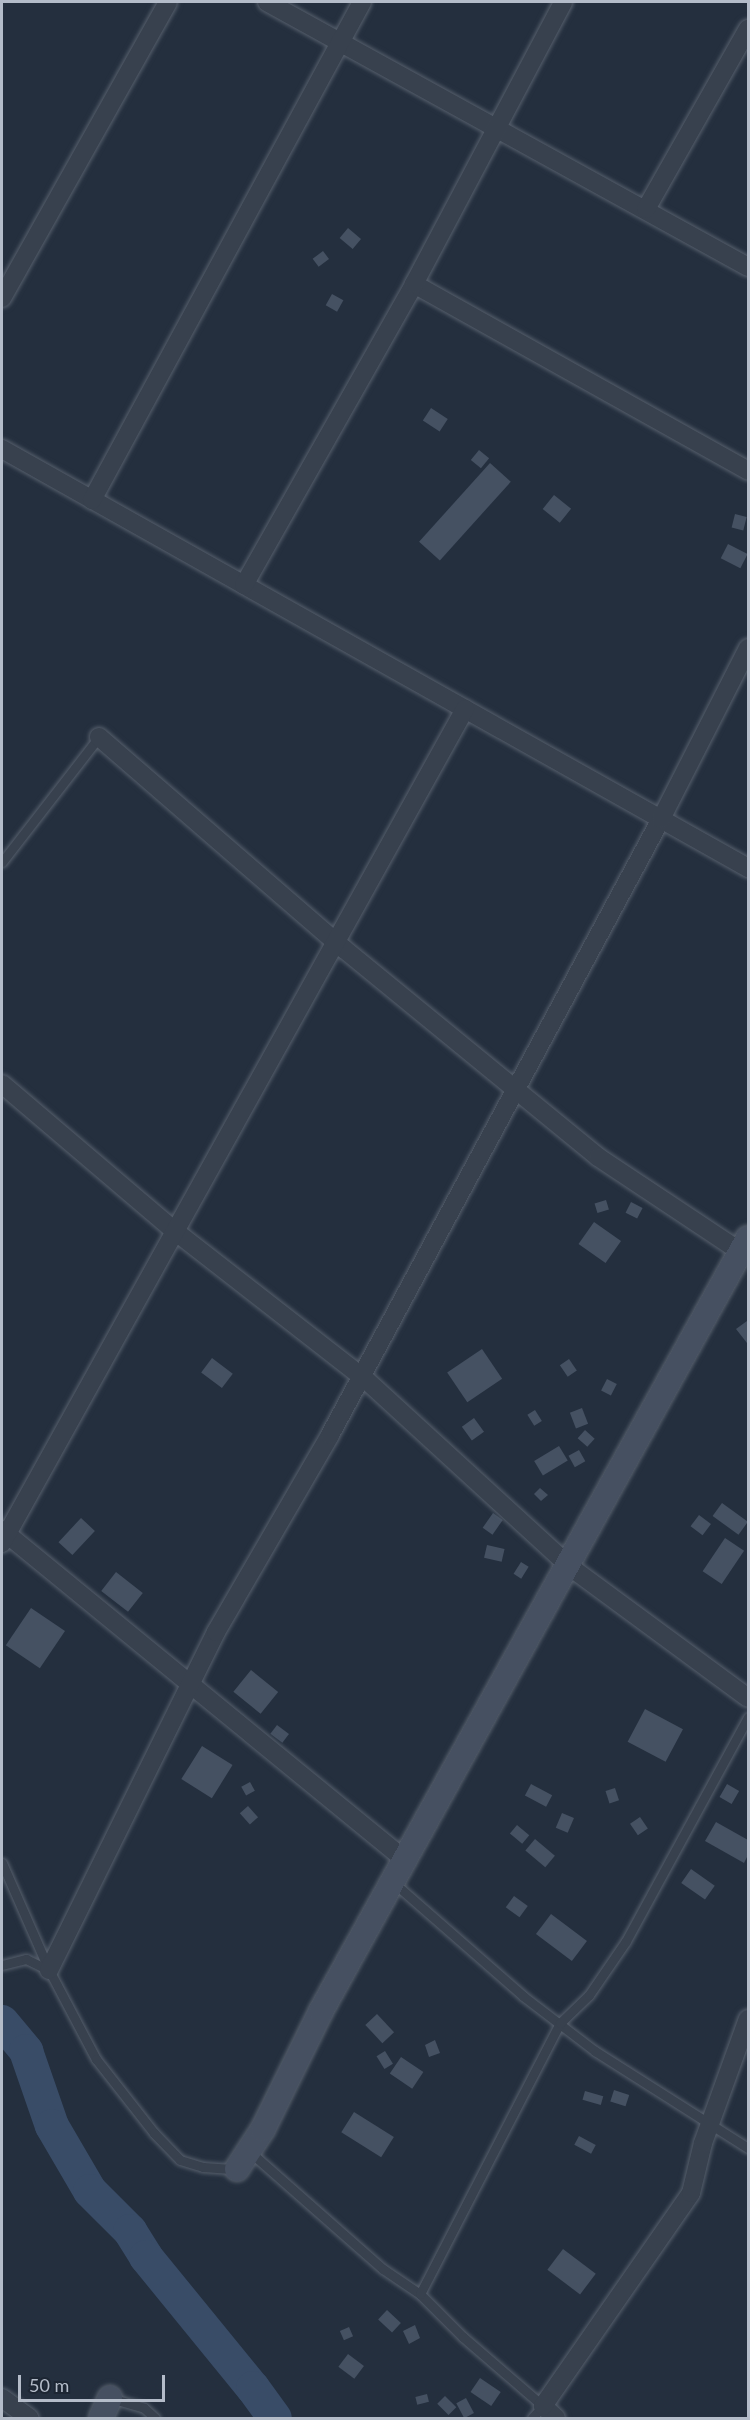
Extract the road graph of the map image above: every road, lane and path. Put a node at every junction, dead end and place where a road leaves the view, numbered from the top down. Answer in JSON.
{"nodes":[{"id":1,"x":168,"y":2,"type":"edge"},
{"id":2,"x":267,"y":2,"type":"edge"},
{"id":3,"x":362,"y":2,"type":"edge"},
{"id":4,"x":562,"y":2,"type":"edge"},
{"id":5,"x":748,"y":29,"type":"edge"},
{"id":6,"x":340,"y":42,"type":"junction"},
{"id":7,"x":497,"y":126,"type":"junction"},
{"id":8,"x":646,"y":208,"type":"junction"},
{"id":9,"x":748,"y":267,"type":"edge"},
{"id":10,"x":414,"y":284,"type":"junction"},
{"id":11,"x":2,"y":298,"type":"edge"},
{"id":12,"x":2,"y":449,"type":"edge"},
{"id":13,"x":748,"y":471,"type":"edge"},
{"id":14,"x":92,"y":500,"type":"junction"},
{"id":15,"x":244,"y":585,"type":"junction"},
{"id":16,"x":748,"y":648,"type":"edge"},
{"id":17,"x":465,"y":709,"type":"junction"},
{"id":18,"x":99,"y":737,"type":"joint"},
{"id":19,"x":661,"y":819,"type":"junction"},
{"id":20,"x":2,"y":862,"type":"edge"},
{"id":21,"x":748,"y":867,"type":"edge"},
{"id":22,"x":336,"y":942,"type":"junction"},
{"id":23,"x":2,"y":1084,"type":"edge"},
{"id":24,"x":516,"y":1090,"type":"junction"},
{"id":25,"x":175,"y":1230,"type":"junction"},
{"id":26,"x":746,"y":1250,"type":"edge"},
{"id":27,"x":362,"y":1376,"type":"junction"},
{"id":28,"x":3,"y":1535,"type":"edge"},
{"id":29,"x":569,"y":1566,"type":"junction"},
{"id":30,"x":190,"y":1683,"type":"junction"},
{"id":31,"x":748,"y":1698,"type":"edge"},
{"id":32,"x":748,"y":1717,"type":"edge"},
{"id":33,"x":405,"y":1860,"type":"junction"},
{"id":34,"x":2,"y":1863,"type":"edge"},
{"id":35,"x":393,"y":1882,"type":"junction"},
{"id":36,"x":2,"y":1965,"type":"edge"},
{"id":37,"x":48,"y":1970,"type":"junction"},
{"id":38,"x":748,"y":2019,"type":"edge"},
{"id":39,"x":560,"y":2023,"type":"junction"},
{"id":40,"x":710,"y":2123,"type":"junction"},
{"id":41,"x":748,"y":2148,"type":"edge"},
{"id":42,"x":243,"y":2160,"type":"junction"},
{"id":43,"x":420,"y":2294,"type":"junction"},
{"id":44,"x":2,"y":2398,"type":"edge"},
{"id":45,"x":105,"y":2408,"type":"edge"},
{"id":46,"x":544,"y":2414,"type":"edge"},
{"id":47,"x":30,"y":2418,"type":"edge"},
{"id":48,"x":155,"y":2418,"type":"edge"}],
"edges":[{"from":1,"to":11,"type":"street"},
{"from":2,"to":6,"type":"street"},
{"from":3,"to":6,"type":"street"},
{"from":4,"to":7,"type":"street"},
{"from":5,"to":8,"type":"street"},
{"from":6,"to":7,"type":"street"},
{"from":6,"to":14,"type":"street"},
{"from":7,"to":8,"type":"street"},
{"from":7,"to":10,"type":"street"},
{"from":8,"to":9,"type":"street"},
{"from":10,"to":13,"type":"street"},
{"from":10,"to":15,"type":"street"},
{"from":12,"to":14,"type":"street"},
{"from":14,"to":15,"type":"street"},
{"from":15,"to":17,"type":"street"},
{"from":16,"to":19,"type":"street"},
{"from":17,"to":19,"type":"street"},
{"from":17,"to":22,"type":"street"},
{"from":18,"to":20,"type":"lane"},
{"from":18,"to":22,"type":"street"},
{"from":19,"to":21,"type":"street"},
{"from":19,"to":24,"type":"street"},
{"from":22,"to":24,"type":"street"},
{"from":22,"to":25,"type":"street"},
{"from":23,"to":25,"type":"street"},
{"from":24,"to":26,"type":"street"},
{"from":24,"to":27,"type":"street"},
{"from":25,"to":27,"type":"street"},
{"from":25,"to":28,"type":"street"},
{"from":26,"to":29,"type":"street"},
{"from":27,"to":29,"type":"street"},
{"from":27,"to":30,"type":"street"},
{"from":28,"to":30,"type":"street"},
{"from":29,"to":31,"type":"street"},
{"from":29,"to":33,"type":"street"},
{"from":30,"to":33,"type":"street"},
{"from":30,"to":37,"type":"street"},
{"from":32,"to":39,"type":"lane"},
{"from":33,"to":35,"type":"street"},
{"from":34,"to":37,"type":"lane"},
{"from":35,"to":39,"type":"lane"},
{"from":35,"to":42,"type":"street"},
{"from":36,"to":37,"type":"lane"},
{"from":37,"to":42,"type":"lane"},
{"from":38,"to":40,"type":"street"},
{"from":39,"to":40,"type":"lane"},
{"from":39,"to":43,"type":"lane"},
{"from":40,"to":41,"type":"lane"},
{"from":40,"to":46,"type":"street"},
{"from":42,"to":43,"type":"lane"},
{"from":43,"to":46,"type":"lane"},
{"from":44,"to":47,"type":"street"},
{"from":45,"to":48,"type":"lane"}]}
